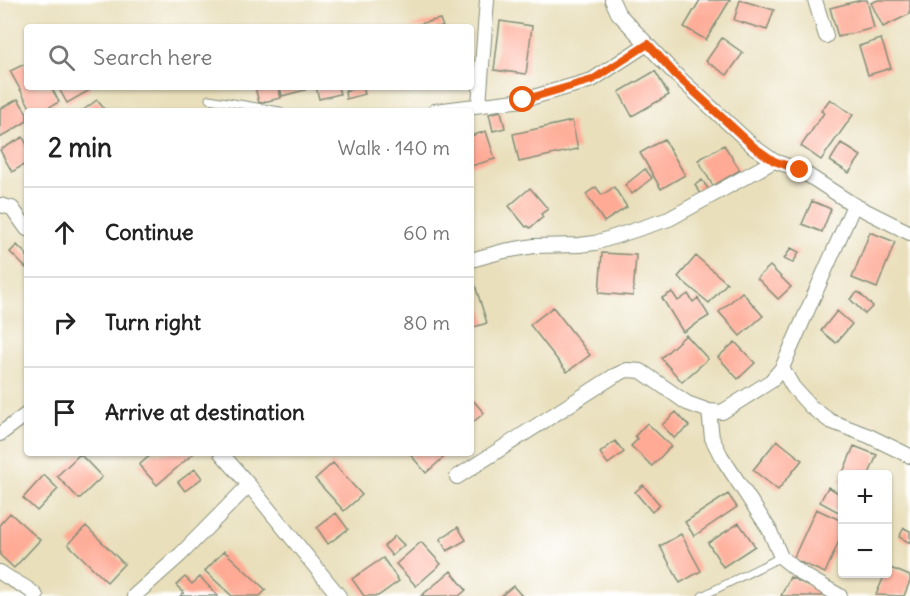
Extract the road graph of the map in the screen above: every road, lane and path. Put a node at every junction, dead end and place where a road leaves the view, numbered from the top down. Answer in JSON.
{"nodes":[{"id":1,"x":488,"y":0,"type":"edge"},
{"id":2,"x":612,"y":0,"type":"edge"},
{"id":3,"x":815,"y":0,"type":"edge"},
{"id":4,"x":826,"y":36,"type":"dead end"},
{"id":5,"x":648,"y":44,"type":"junction"},
{"id":6,"x":209,"y":99,"type":"dead end"},
{"id":7,"x":478,"y":105,"type":"junction"},
{"id":8,"x":262,"y":108,"type":"edge"},
{"id":9,"x":456,"y":108,"type":"edge"},
{"id":10,"x":774,"y":161,"type":"junction"},
{"id":11,"x":0,"y":205,"type":"edge"},
{"id":12,"x":854,"y":205,"type":"junction"},
{"id":13,"x":24,"y":225,"type":"edge"},
{"id":14,"x":910,"y":234,"type":"edge"},
{"id":15,"x":474,"y":259,"type":"edge"},
{"id":16,"x":782,"y":368,"type":"junction"},
{"id":17,"x":709,"y":411,"type":"junction"},
{"id":18,"x":24,"y":416,"type":"edge"},
{"id":19,"x":0,"y":434,"type":"edge"},
{"id":20,"x":224,"y":456,"type":"edge"},
{"id":21,"x":910,"y":456,"type":"edge"},
{"id":22,"x":457,"y":477,"type":"dead end"},
{"id":23,"x":249,"y":485,"type":"junction"},
{"id":24,"x":781,"y":557,"type":"junction"},
{"id":25,"x":0,"y":572,"type":"edge"},
{"id":26,"x":36,"y":596,"type":"edge"},
{"id":27,"x":134,"y":596,"type":"edge"},
{"id":28,"x":339,"y":596,"type":"edge"},
{"id":29,"x":702,"y":596,"type":"edge"},
{"id":30,"x":840,"y":596,"type":"edge"}],
"edges":[{"from":1,"to":7,"type":"street"},
{"from":2,"to":5,"type":"street"},
{"from":3,"to":4,"type":"street"},
{"from":5,"to":7,"type":"street"},
{"from":5,"to":10,"type":"street"},
{"from":6,"to":8,"type":"lane"},
{"from":7,"to":9,"type":"street"},
{"from":10,"to":12,"type":"street"},
{"from":10,"to":15,"type":"street"},
{"from":11,"to":13,"type":"street"},
{"from":12,"to":14,"type":"street"},
{"from":12,"to":16,"type":"street"},
{"from":16,"to":17,"type":"street"},
{"from":16,"to":21,"type":"street"},
{"from":17,"to":22,"type":"street"},
{"from":17,"to":24,"type":"street"},
{"from":18,"to":19,"type":"street"},
{"from":20,"to":23,"type":"street"},
{"from":23,"to":27,"type":"street"},
{"from":23,"to":28,"type":"street"},
{"from":24,"to":29,"type":"lane"},
{"from":24,"to":30,"type":"street"},
{"from":25,"to":26,"type":"street"}]}
